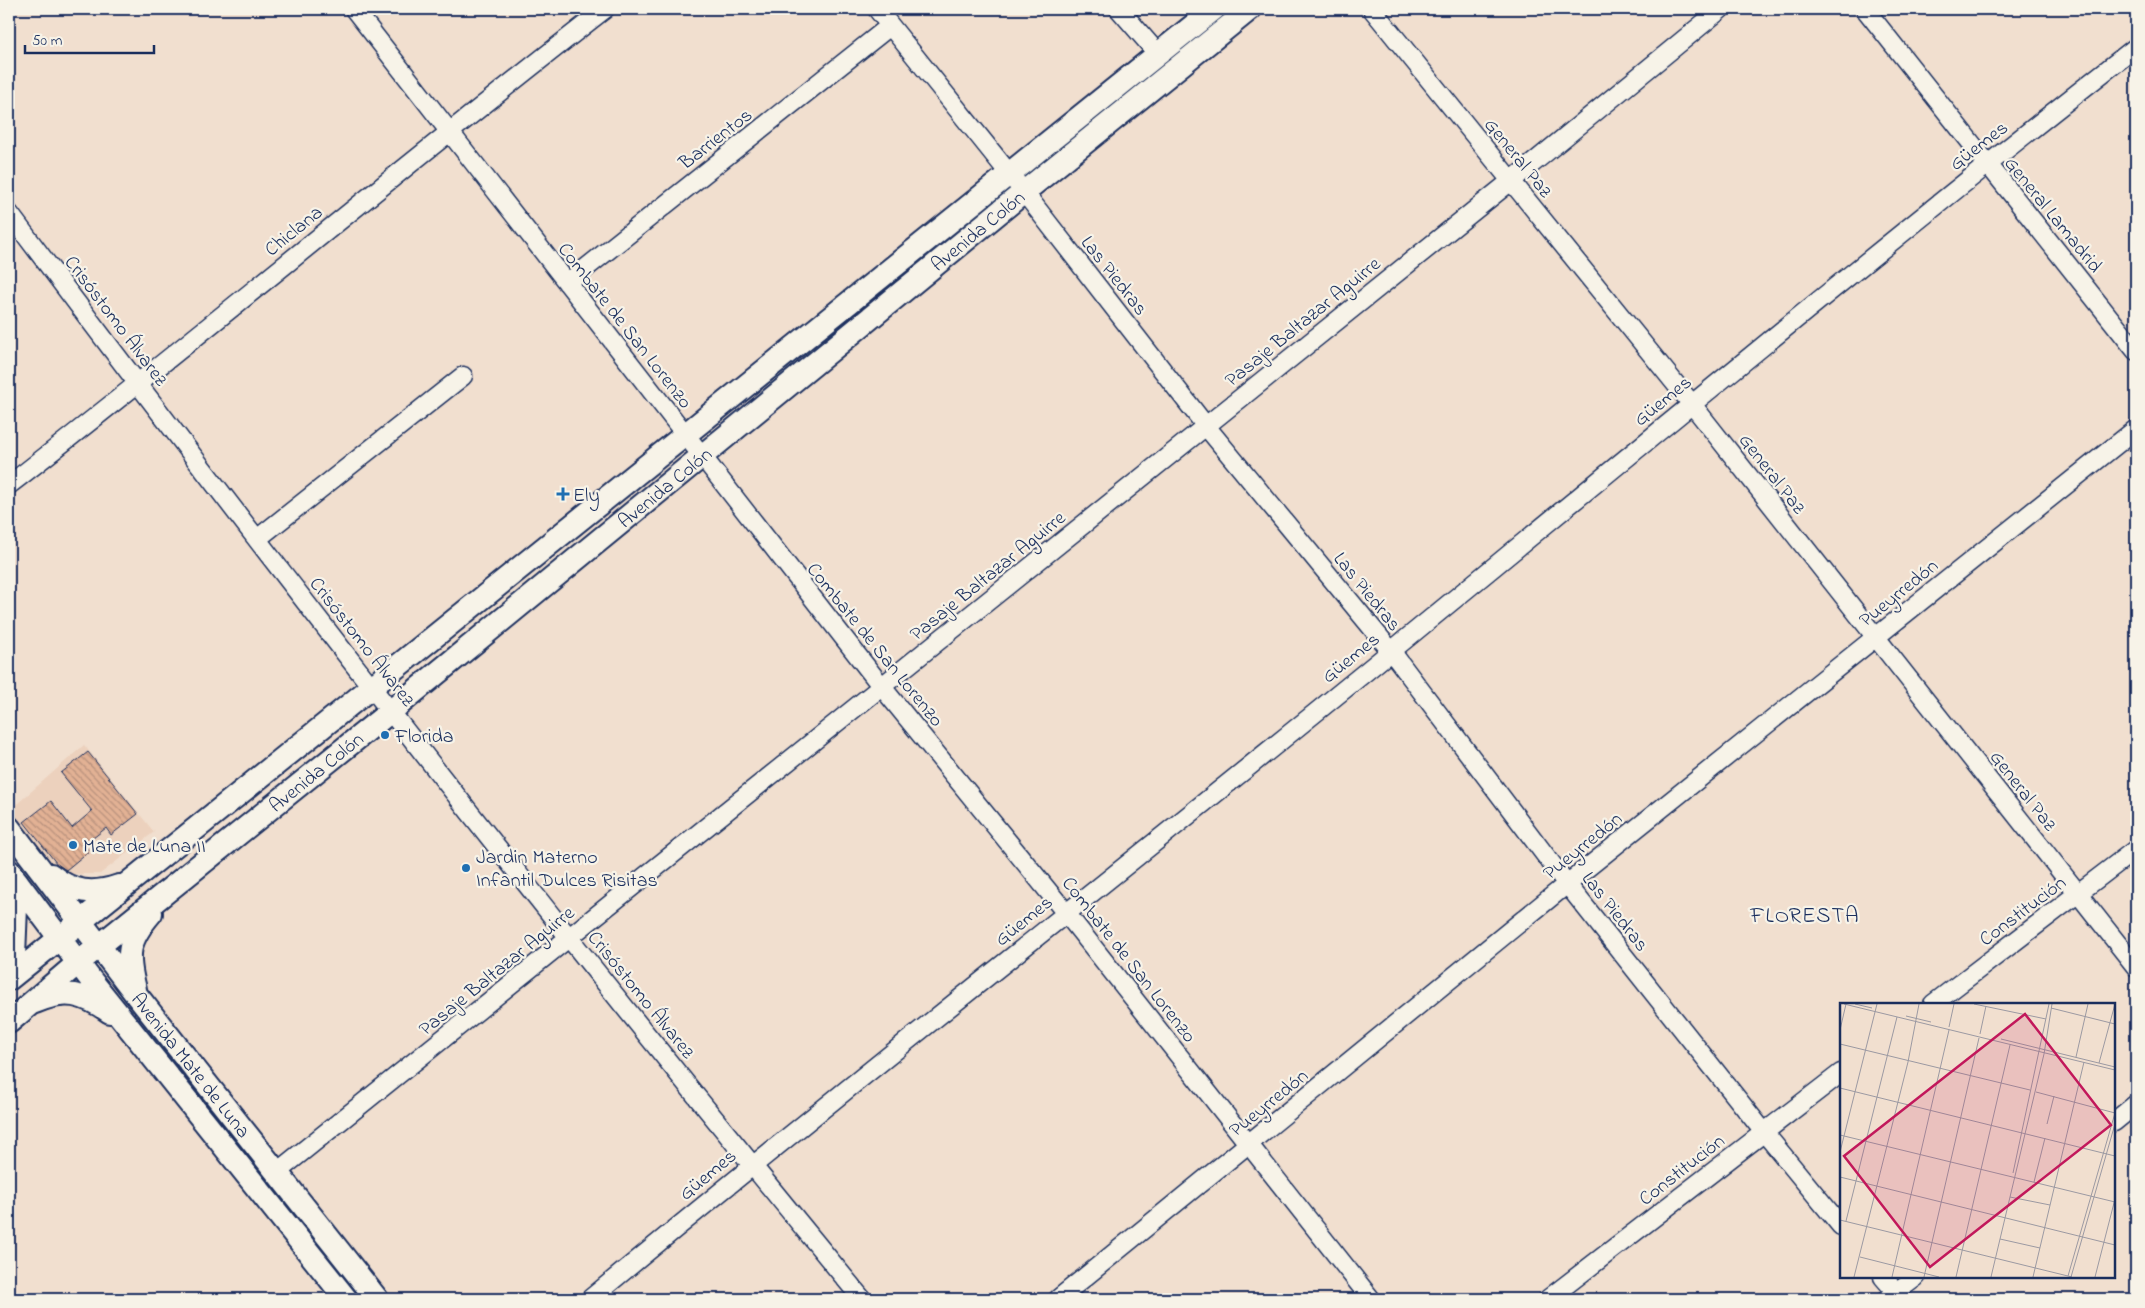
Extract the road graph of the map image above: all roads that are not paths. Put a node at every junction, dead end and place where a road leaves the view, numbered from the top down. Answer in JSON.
{"nodes":[{"id":1,"x":354,"y":9,"type":"edge"},
{"id":2,"x":604,"y":9,"type":"edge"},
{"id":3,"x":877,"y":9,"type":"edge"},
{"id":4,"x":1119,"y":9,"type":"edge"},
{"id":5,"x":1214,"y":9,"type":"edge"},
{"id":6,"x":1250,"y":9,"type":"edge"},
{"id":7,"x":1372,"y":9,"type":"edge"},
{"id":8,"x":1721,"y":9,"type":"edge"},
{"id":9,"x":1865,"y":9,"type":"edge"},
{"id":10,"x":890,"y":26,"type":"junction"},
{"id":11,"x":2136,"y":47,"type":"edge"},
{"id":12,"x":1158,"y":54,"type":"junction"},
{"id":13,"x":447,"y":131,"type":"junction"},
{"id":14,"x":1987,"y":164,"type":"junction"},
{"id":15,"x":1009,"y":173,"type":"junction"},
{"id":16,"x":1512,"y":181,"type":"junction"},
{"id":17,"x":1024,"y":192,"type":"junction"},
{"id":18,"x":9,"y":213,"type":"edge"},
{"id":19,"x":567,"y":283,"type":"junction"},
{"id":20,"x":2136,"y":351,"type":"edge"},
{"id":21,"x":463,"y":376,"type":"dead end"},
{"id":22,"x":138,"y":385,"type":"junction"},
{"id":23,"x":1691,"y":403,"type":"junction"},
{"id":24,"x":1205,"y":425,"type":"junction"},
{"id":25,"x":2136,"y":429,"type":"edge"},
{"id":26,"x":684,"y":436,"type":"junction"},
{"id":27,"x":701,"y":458,"type":"junction"},
{"id":28,"x":9,"y":485,"type":"edge"},
{"id":29,"x":258,"y":539,"type":"junction"},
{"id":30,"x":1876,"y":637,"type":"junction"},
{"id":31,"x":1391,"y":651,"type":"junction"},
{"id":32,"x":372,"y":687,"type":"junction"},
{"id":33,"x":882,"y":687,"type":"junction"},
{"id":34,"x":391,"y":711,"type":"junction"},
{"id":35,"x":9,"y":828,"type":"edge"},
{"id":36,"x":2136,"y":849,"type":"edge"},
{"id":37,"x":39,"y":866,"type":"junction"},
{"id":38,"x":13,"y":876,"type":"edge"},
{"id":39,"x":134,"y":880,"type":"junction"},
{"id":40,"x":1567,"y":884,"type":"junction"},
{"id":41,"x":168,"y":893,"type":"junction"},
{"id":42,"x":2079,"y":894,"type":"junction"},
{"id":43,"x":1066,"y":913,"type":"junction"},
{"id":44,"x":80,"y":920,"type":"junction"},
{"id":45,"x":58,"y":938,"type":"junction"},
{"id":46,"x":570,"y":938,"type":"junction"},
{"id":47,"x":99,"y":946,"type":"junction"},
{"id":48,"x":78,"y":963,"type":"junction"},
{"id":49,"x":2136,"y":966,"type":"edge"},
{"id":50,"x":9,"y":974,"type":"edge"},
{"id":51,"x":9,"y":979,"type":"edge"},
{"id":52,"x":138,"y":997,"type":"junction"},
{"id":53,"x":1934,"y":1003,"type":"edge"},
{"id":54,"x":25,"y":1006,"type":"junction"},
{"id":55,"x":9,"y":1022,"type":"edge"},
{"id":56,"x":125,"y":1022,"type":"junction"},
{"id":57,"x":1840,"y":1074,"type":"edge"},
{"id":58,"x":2136,"y":1104,"type":"edge"},
{"id":59,"x":2115,"y":1121,"type":"edge"},
{"id":60,"x":1763,"y":1132,"type":"junction"},
{"id":61,"x":1249,"y":1145,"type":"junction"},
{"id":62,"x":752,"y":1165,"type":"junction"},
{"id":63,"x":277,"y":1172,"type":"junction"},
{"id":64,"x":1840,"y":1225,"type":"edge"},
{"id":65,"x":1885,"y":1278,"type":"edge"},
{"id":66,"x":1915,"y":1278,"type":"edge"},
{"id":67,"x":1895,"y":1297,"type":"edge"},
{"id":68,"x":346,"y":1299,"type":"edge"},
{"id":69,"x":377,"y":1299,"type":"edge"},
{"id":70,"x":590,"y":1299,"type":"edge"},
{"id":71,"x":862,"y":1299,"type":"edge"},
{"id":72,"x":1058,"y":1299,"type":"edge"},
{"id":73,"x":1371,"y":1299,"type":"edge"},
{"id":74,"x":1548,"y":1299,"type":"edge"}],
"edges":[{"from":1,"to":13,"type":"street","name":"Combate de San Lorenzo"},
{"from":2,"to":13,"type":"street","name":"Chiclana"},
{"from":3,"to":10,"type":"street","name":"Las Piedras"},
{"from":4,"to":12,"type":"street"},
{"from":5,"to":12,"type":"main road","name":"Avenida Colón"},
{"from":6,"to":17,"type":"main road","name":"Avenida Colón"},
{"from":7,"to":16,"type":"street","name":"General Paz"},
{"from":8,"to":16,"type":"street","name":"Pasaje Baltazar Aguirre"},
{"from":9,"to":14,"type":"street","name":"General Lamadrid"},
{"from":10,"to":15,"type":"street","name":"Las Piedras"},
{"from":10,"to":19,"type":"street","name":"Barrientos"},
{"from":11,"to":14,"type":"street","name":"Güemes"},
{"from":12,"to":15,"type":"main road","name":"Avenida Colón"},
{"from":13,"to":19,"type":"street","name":"Combate de San Lorenzo"},
{"from":13,"to":22,"type":"street","name":"Chiclana"},
{"from":14,"to":20,"type":"street","name":"General Lamadrid"},
{"from":14,"to":23,"type":"street","name":"Güemes"},
{"from":15,"to":17,"type":"street","name":"Las Piedras"},
{"from":15,"to":26,"type":"main road","name":"Avenida Colón"},
{"from":16,"to":23,"type":"street","name":"General Paz"},
{"from":16,"to":24,"type":"street","name":"Pasaje Baltazar Aguirre"},
{"from":17,"to":24,"type":"street","name":"Las Piedras"},
{"from":17,"to":27,"type":"main road","name":"Avenida Colón"},
{"from":18,"to":22,"type":"street","name":"Crisóstomo Álvarez"},
{"from":19,"to":26,"type":"street","name":"Combate de San Lorenzo"},
{"from":21,"to":29,"type":"street"},
{"from":22,"to":28,"type":"street","name":"Chiclana"},
{"from":22,"to":29,"type":"street","name":"Crisóstomo Álvarez"},
{"from":23,"to":30,"type":"street","name":"General Paz"},
{"from":23,"to":31,"type":"street","name":"Güemes"},
{"from":24,"to":31,"type":"street","name":"Las Piedras"},
{"from":24,"to":33,"type":"street","name":"Pasaje Baltazar Aguirre"},
{"from":25,"to":30,"type":"street","name":"Pueyrredón"},
{"from":26,"to":27,"type":"street","name":"Combate de San Lorenzo"},
{"from":26,"to":32,"type":"main road","name":"Avenida Colón"},
{"from":27,"to":33,"type":"street","name":"Combate de San Lorenzo"},
{"from":27,"to":34,"type":"main road","name":"Avenida Colón"},
{"from":29,"to":32,"type":"street","name":"Crisóstomo Álvarez"},
{"from":30,"to":40,"type":"street","name":"Pueyrredón"},
{"from":30,"to":42,"type":"street","name":"General Paz"},
{"from":31,"to":40,"type":"street","name":"Las Piedras"},
{"from":31,"to":43,"type":"street","name":"Güemes"},
{"from":32,"to":34,"type":"street","name":"Crisóstomo Álvarez"},
{"from":32,"to":39,"type":"main road","name":"Avenida Colón"},
{"from":33,"to":43,"type":"street","name":"Combate de San Lorenzo"},
{"from":33,"to":46,"type":"street","name":"Pasaje Baltazar Aguirre"},
{"from":34,"to":41,"type":"main road","name":"Avenida Colón"},
{"from":34,"to":46,"type":"street","name":"Crisóstomo Álvarez"},
{"from":35,"to":37,"type":"main road","name":"Avenida Mate de Luna"},
{"from":36,"to":42,"type":"street","name":"Constitución"},
{"from":37,"to":39,"type":"main road"},
{"from":37,"to":44,"type":"main road","name":"Avenida Mate de Luna"},
{"from":38,"to":45,"type":"main road","name":"Avenida Mate de Luna"},
{"from":38,"to":50,"type":"main road"},
{"from":39,"to":44,"type":"main road","name":"Avenida Colón"},
{"from":40,"to":60,"type":"street","name":"Las Piedras"},
{"from":40,"to":61,"type":"street","name":"Pueyrredón"},
{"from":41,"to":47,"type":"main road","name":"Avenida Colón"},
{"from":41,"to":52,"type":"main road"},
{"from":42,"to":49,"type":"street","name":"General Paz"},
{"from":42,"to":53,"type":"street","name":"Constitución"},
{"from":43,"to":61,"type":"street","name":"Combate de San Lorenzo"},
{"from":43,"to":62,"type":"street","name":"Güemes"},
{"from":44,"to":45,"type":"main road","name":"Avenida Colón"},
{"from":44,"to":47,"type":"main road","name":"Avenida Mate de Luna"},
{"from":45,"to":48,"type":"main road","name":"Avenida Mate de Luna"},
{"from":45,"to":51,"type":"main road","name":"Avenida Colón"},
{"from":46,"to":62,"type":"street","name":"Crisóstomo Álvarez"},
{"from":46,"to":63,"type":"street","name":"Pasaje Baltazar Aguirre"},
{"from":47,"to":48,"type":"main road","name":"Avenida Colón"},
{"from":47,"to":52,"type":"main road","name":"Avenida Mate de Luna"},
{"from":48,"to":54,"type":"main road","name":"Avenida Colón"},
{"from":48,"to":56,"type":"main road","name":"Avenida Mate de Luna"},
{"from":52,"to":63,"type":"main road","name":"Avenida Mate de Luna"},
{"from":54,"to":55,"type":"main road","name":"Avenida Colón"},
{"from":54,"to":56,"type":"main road"},
{"from":56,"to":68,"type":"main road","name":"Avenida Mate de Luna"},
{"from":57,"to":60,"type":"street","name":"Constitución"},
{"from":58,"to":59,"type":"street"},
{"from":60,"to":64,"type":"street","name":"Las Piedras"},
{"from":60,"to":74,"type":"street","name":"Constitución"},
{"from":61,"to":72,"type":"street","name":"Pueyrredón"},
{"from":61,"to":73,"type":"street","name":"Combate de San Lorenzo"},
{"from":62,"to":70,"type":"street","name":"Güemes"},
{"from":62,"to":71,"type":"street","name":"Crisóstomo Álvarez"},
{"from":63,"to":69,"type":"main road","name":"Avenida Mate de Luna"},
{"from":65,"to":67,"type":"street"},
{"from":66,"to":67,"type":"street"}]}
